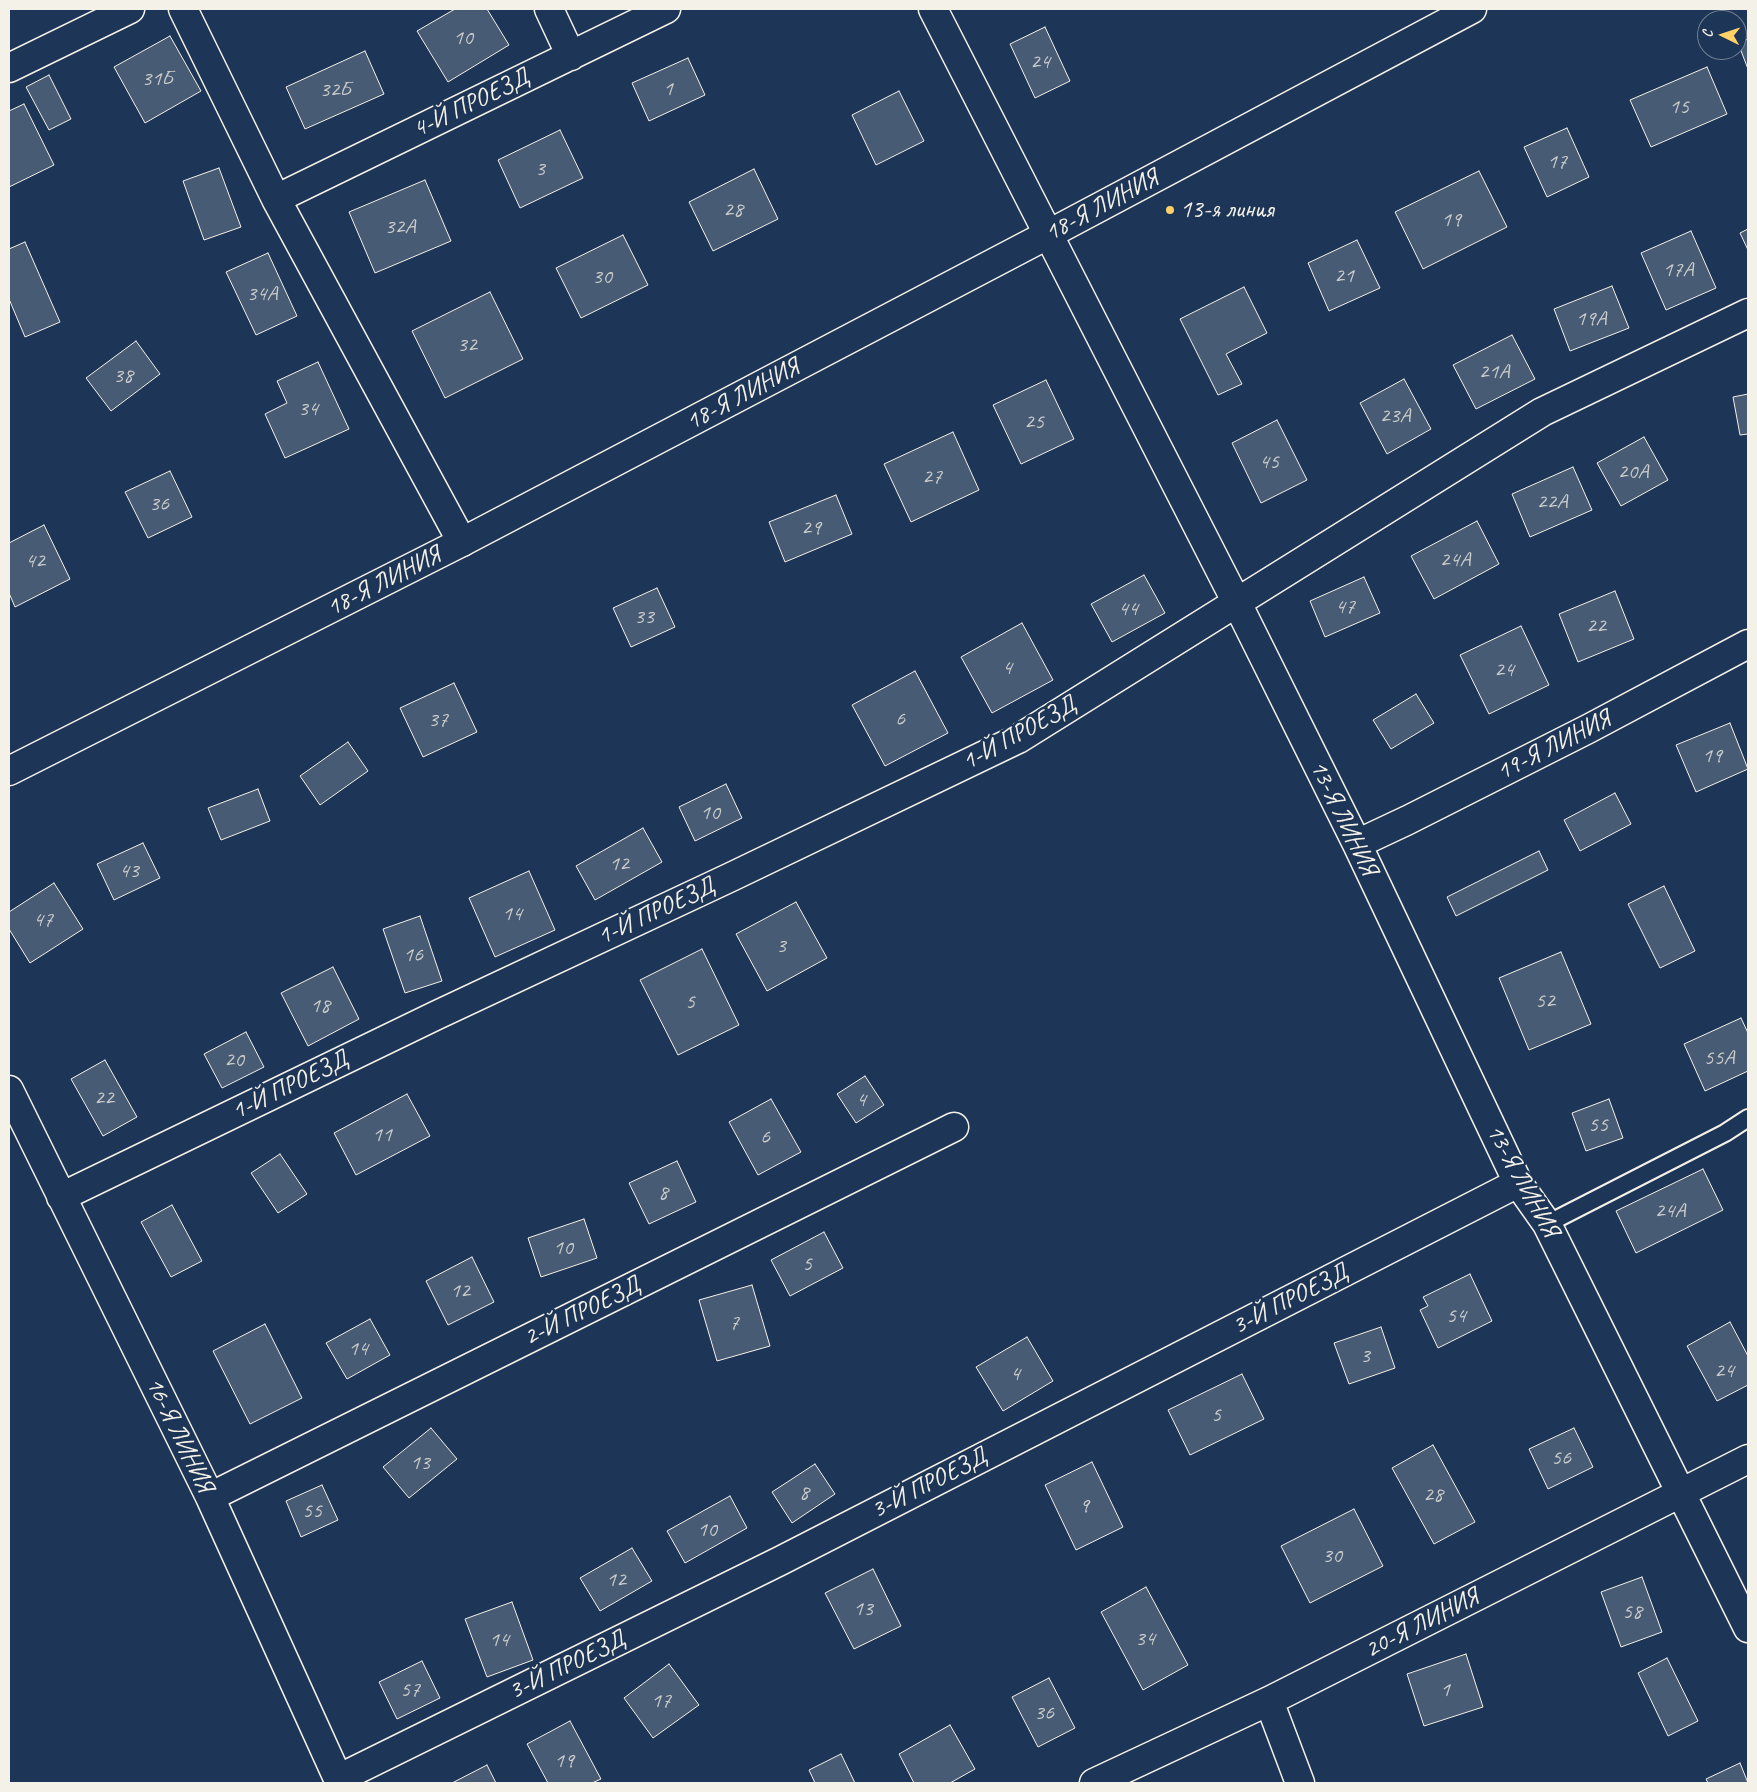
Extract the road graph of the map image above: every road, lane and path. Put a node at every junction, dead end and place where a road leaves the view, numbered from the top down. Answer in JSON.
{"nodes":[{"id":1,"x":130,"y":9,"type":"edge"},
{"id":2,"x":183,"y":9,"type":"edge"},
{"id":3,"x":550,"y":9,"type":"edge"},
{"id":4,"x":666,"y":9,"type":"edge"},
{"id":5,"x":933,"y":9,"type":"edge"},
{"id":6,"x":1472,"y":9,"type":"edge"},
{"id":7,"x":571,"y":56,"type":"junction"},
{"id":8,"x":9,"y":68,"type":"edge"},
{"id":9,"x":276,"y":199,"type":"junction"},
{"id":10,"x":1049,"y":234,"type":"junction"},
{"id":11,"x":1748,"y":313,"type":"edge"},
{"id":12,"x":462,"y":542,"type":"junction"},
{"id":13,"x":1237,"y":603,"type":"junction"},
{"id":14,"x":1748,"y":644,"type":"edge"},
{"id":15,"x":9,"y":771,"type":"edge"},
{"id":16,"x":1357,"y":844,"type":"junction"},
{"id":17,"x":9,"y":1090,"type":"edge"},
{"id":18,"x":1748,"y":1118,"type":"edge"},
{"id":19,"x":954,"y":1127,"type":"dead end"},
{"id":20,"x":1518,"y":1183,"type":"junction"},
{"id":21,"x":62,"y":1197,"type":"junction"},
{"id":22,"x":1547,"y":1224,"type":"junction"},
{"id":23,"x":1748,"y":1459,"type":"edge"},
{"id":24,"x":1680,"y":1493,"type":"junction"},
{"id":25,"x":210,"y":1497,"type":"junction"},
{"id":26,"x":1748,"y":1628,"type":"edge"},
{"id":27,"x":1269,"y":1701,"type":"junction"},
{"id":28,"x":339,"y":1781,"type":"edge"},
{"id":29,"x":1094,"y":1783,"type":"edge"},
{"id":30,"x":1300,"y":1783,"type":"edge"}],
"edges":[{"from":1,"to":8,"type":"street"},
{"from":2,"to":9,"type":"street"},
{"from":3,"to":7,"type":"street"},
{"from":4,"to":7,"type":"street","name":"4-Й ПРОЕЗД"},
{"from":5,"to":10,"type":"street","name":"13-Я ЛИНИЯ"},
{"from":6,"to":10,"type":"street","name":"18-Я ЛИНИЯ"},
{"from":7,"to":9,"type":"street","name":"4-Й ПРОЕЗД"},
{"from":9,"to":12,"type":"street"},
{"from":10,"to":12,"type":"street","name":"18-Я ЛИНИЯ"},
{"from":10,"to":13,"type":"street","name":"13-Я ЛИНИЯ"},
{"from":11,"to":13,"type":"street","name":"1-Й ПРОЕЗД"},
{"from":12,"to":15,"type":"street","name":"18-Я ЛИНИЯ"},
{"from":13,"to":16,"type":"street","name":"13-Я ЛИНИЯ"},
{"from":13,"to":21,"type":"street","name":"1-Й ПРОЕЗД"},
{"from":14,"to":16,"type":"street","name":"19-Я ЛИНИЯ"},
{"from":16,"to":20,"type":"street","name":"13-Я ЛИНИЯ"},
{"from":17,"to":21,"type":"street","name":"16-Я ЛИНИЯ"},
{"from":18,"to":22,"type":"lane"},
{"from":19,"to":25,"type":"street","name":"2-Й ПРОЕЗД"},
{"from":20,"to":22,"type":"street","name":"13-Я ЛИНИЯ"},
{"from":20,"to":28,"type":"street","name":"3-Й ПРОЕЗД"},
{"from":21,"to":25,"type":"street","name":"16-Я ЛИНИЯ"},
{"from":22,"to":24,"type":"street","name":"13-Я ЛИНИЯ"},
{"from":23,"to":24,"type":"street","name":"20-Я ЛИНИЯ"},
{"from":24,"to":26,"type":"street","name":"13-Я ЛИНИЯ"},
{"from":24,"to":27,"type":"street","name":"20-Я ЛИНИЯ"},
{"from":25,"to":28,"type":"street","name":"16-Я ЛИНИЯ"},
{"from":27,"to":29,"type":"street","name":"20-Я ЛИНИЯ"},
{"from":27,"to":30,"type":"street"}]}
